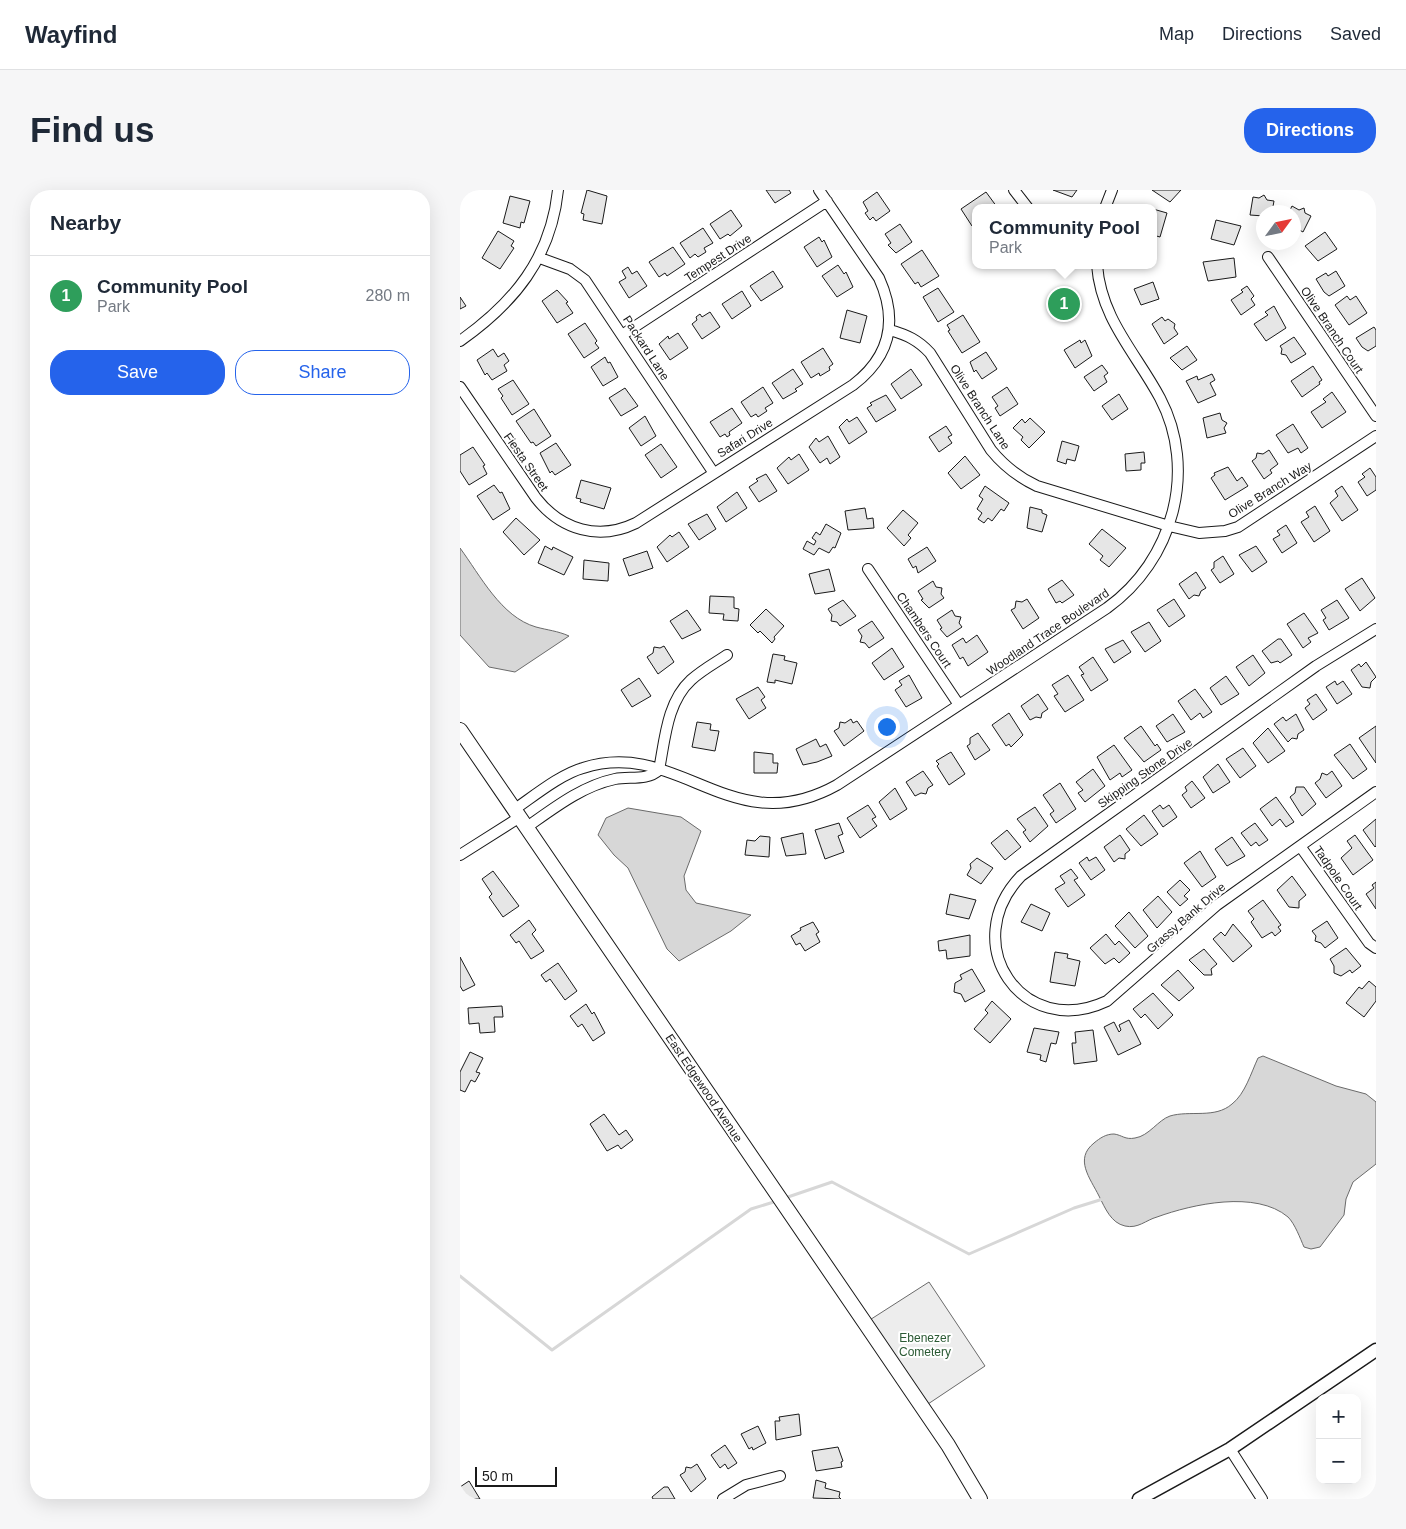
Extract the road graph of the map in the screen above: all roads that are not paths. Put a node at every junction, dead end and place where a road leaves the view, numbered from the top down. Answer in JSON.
{"nodes":[{"id":1,"x":558,"y":190,"type":"edge"},
{"id":2,"x":819,"y":190,"type":"edge"},
{"id":3,"x":1014,"y":190,"type":"edge"},
{"id":4,"x":1112,"y":190,"type":"edge"},
{"id":5,"x":827,"y":201,"type":"junction"},
{"id":6,"x":1025,"y":204,"type":"edge"},
{"id":7,"x":1107,"y":204,"type":"edge"},
{"id":8,"x":1268,"y":257,"type":"dead end"},
{"id":9,"x":540,"y":258,"type":"junction"},
{"id":10,"x":1098,"y":269,"type":"edge"},
{"id":11,"x":890,"y":330,"type":"junction"},
{"id":12,"x":622,"y":335,"type":"junction"},
{"id":13,"x":460,"y":341,"type":"edge"},
{"id":14,"x":460,"y":387,"type":"edge"},
{"id":15,"x":1376,"y":416,"type":"edge"},
{"id":16,"x":1376,"y":436,"type":"edge"},
{"id":17,"x":713,"y":472,"type":"junction"},
{"id":18,"x":1169,"y":526,"type":"junction"},
{"id":19,"x":588,"y":531,"type":"joint"},
{"id":20,"x":868,"y":569,"type":"dead end"},
{"id":21,"x":1376,"y":630,"type":"edge"},
{"id":22,"x":727,"y":655,"type":"dead end"},
{"id":23,"x":959,"y":705,"type":"junction"},
{"id":24,"x":460,"y":730,"type":"edge"},
{"id":25,"x":659,"y":770,"type":"junction"},
{"id":26,"x":1376,"y":792,"type":"edge"},
{"id":27,"x":520,"y":818,"type":"junction"},
{"id":28,"x":1300,"y":846,"type":"junction"},
{"id":29,"x":460,"y":856,"type":"edge"},
{"id":30,"x":1376,"y":948,"type":"edge"},
{"id":31,"x":1006,"y":978,"type":"joint"},
{"id":32,"x":1376,"y":1350,"type":"edge"},
{"id":33,"x":948,"y":1445,"type":"junction"},
{"id":34,"x":1230,"y":1449,"type":"junction"},
{"id":35,"x":780,"y":1476,"type":"dead end"},
{"id":36,"x":723,"y":1499,"type":"edge"},
{"id":37,"x":980,"y":1499,"type":"edge"},
{"id":38,"x":992,"y":1499,"type":"edge"},
{"id":39,"x":1139,"y":1499,"type":"edge"},
{"id":40,"x":1156,"y":1499,"type":"edge"},
{"id":41,"x":1262,"y":1499,"type":"edge"}],
"edges":[{"from":1,"to":9,"type":"street"},
{"from":2,"to":5,"type":"street"},
{"from":3,"to":6,"type":"street"},
{"from":4,"to":7,"type":"street"},
{"from":5,"to":11,"type":"street"},
{"from":5,"to":12,"type":"street","name":"Tempest Drive"},
{"from":8,"to":15,"type":"street","name":"Olive Branch Court"},
{"from":9,"to":12,"type":"street","name":"Packard Lane"},
{"from":9,"to":13,"type":"street"},
{"from":10,"to":18,"type":"street","name":"Woodland Trace Boulevard"},
{"from":11,"to":17,"type":"street","name":"Safari Drive"},
{"from":11,"to":18,"type":"street","name":"Olive Branch Lane"},
{"from":12,"to":17,"type":"street","name":"Packard Lane"},
{"from":14,"to":19,"type":"street","name":"Fiesta Street"},
{"from":16,"to":18,"type":"street","name":"Olive Branch Way"},
{"from":17,"to":19,"type":"street","name":"Safari Drive"},
{"from":18,"to":23,"type":"street","name":"Woodland Trace Boulevard"},
{"from":20,"to":23,"type":"street","name":"Chambers Court"},
{"from":21,"to":31,"type":"street","name":"Skipping Stone Drive"},
{"from":22,"to":25,"type":"street"},
{"from":23,"to":25,"type":"street","name":"Woodland Trace Boulevard"},
{"from":24,"to":27,"type":"main road","name":"East Edgewood Avenue"},
{"from":25,"to":27,"type":"street"},
{"from":25,"to":27,"type":"street","name":"Woodland Trace Boulevard"},
{"from":26,"to":28,"type":"street","name":"Grassy Bank Drive"},
{"from":27,"to":29,"type":"street"},
{"from":27,"to":33,"type":"main road","name":"East Edgewood Avenue"},
{"from":28,"to":30,"type":"street","name":"Tadpole Court"},
{"from":28,"to":31,"type":"street","name":"Grassy Bank Drive"},
{"from":32,"to":34,"type":"street"},
{"from":33,"to":37,"type":"main road","name":"East Edgewood Avenue"},
{"from":33,"to":38,"type":"main road","name":"East Edgewood Avenue"},
{"from":34,"to":39,"type":"street"},
{"from":34,"to":40,"type":"street"},
{"from":34,"to":41,"type":"street"},
{"from":35,"to":36,"type":"street"}]}
